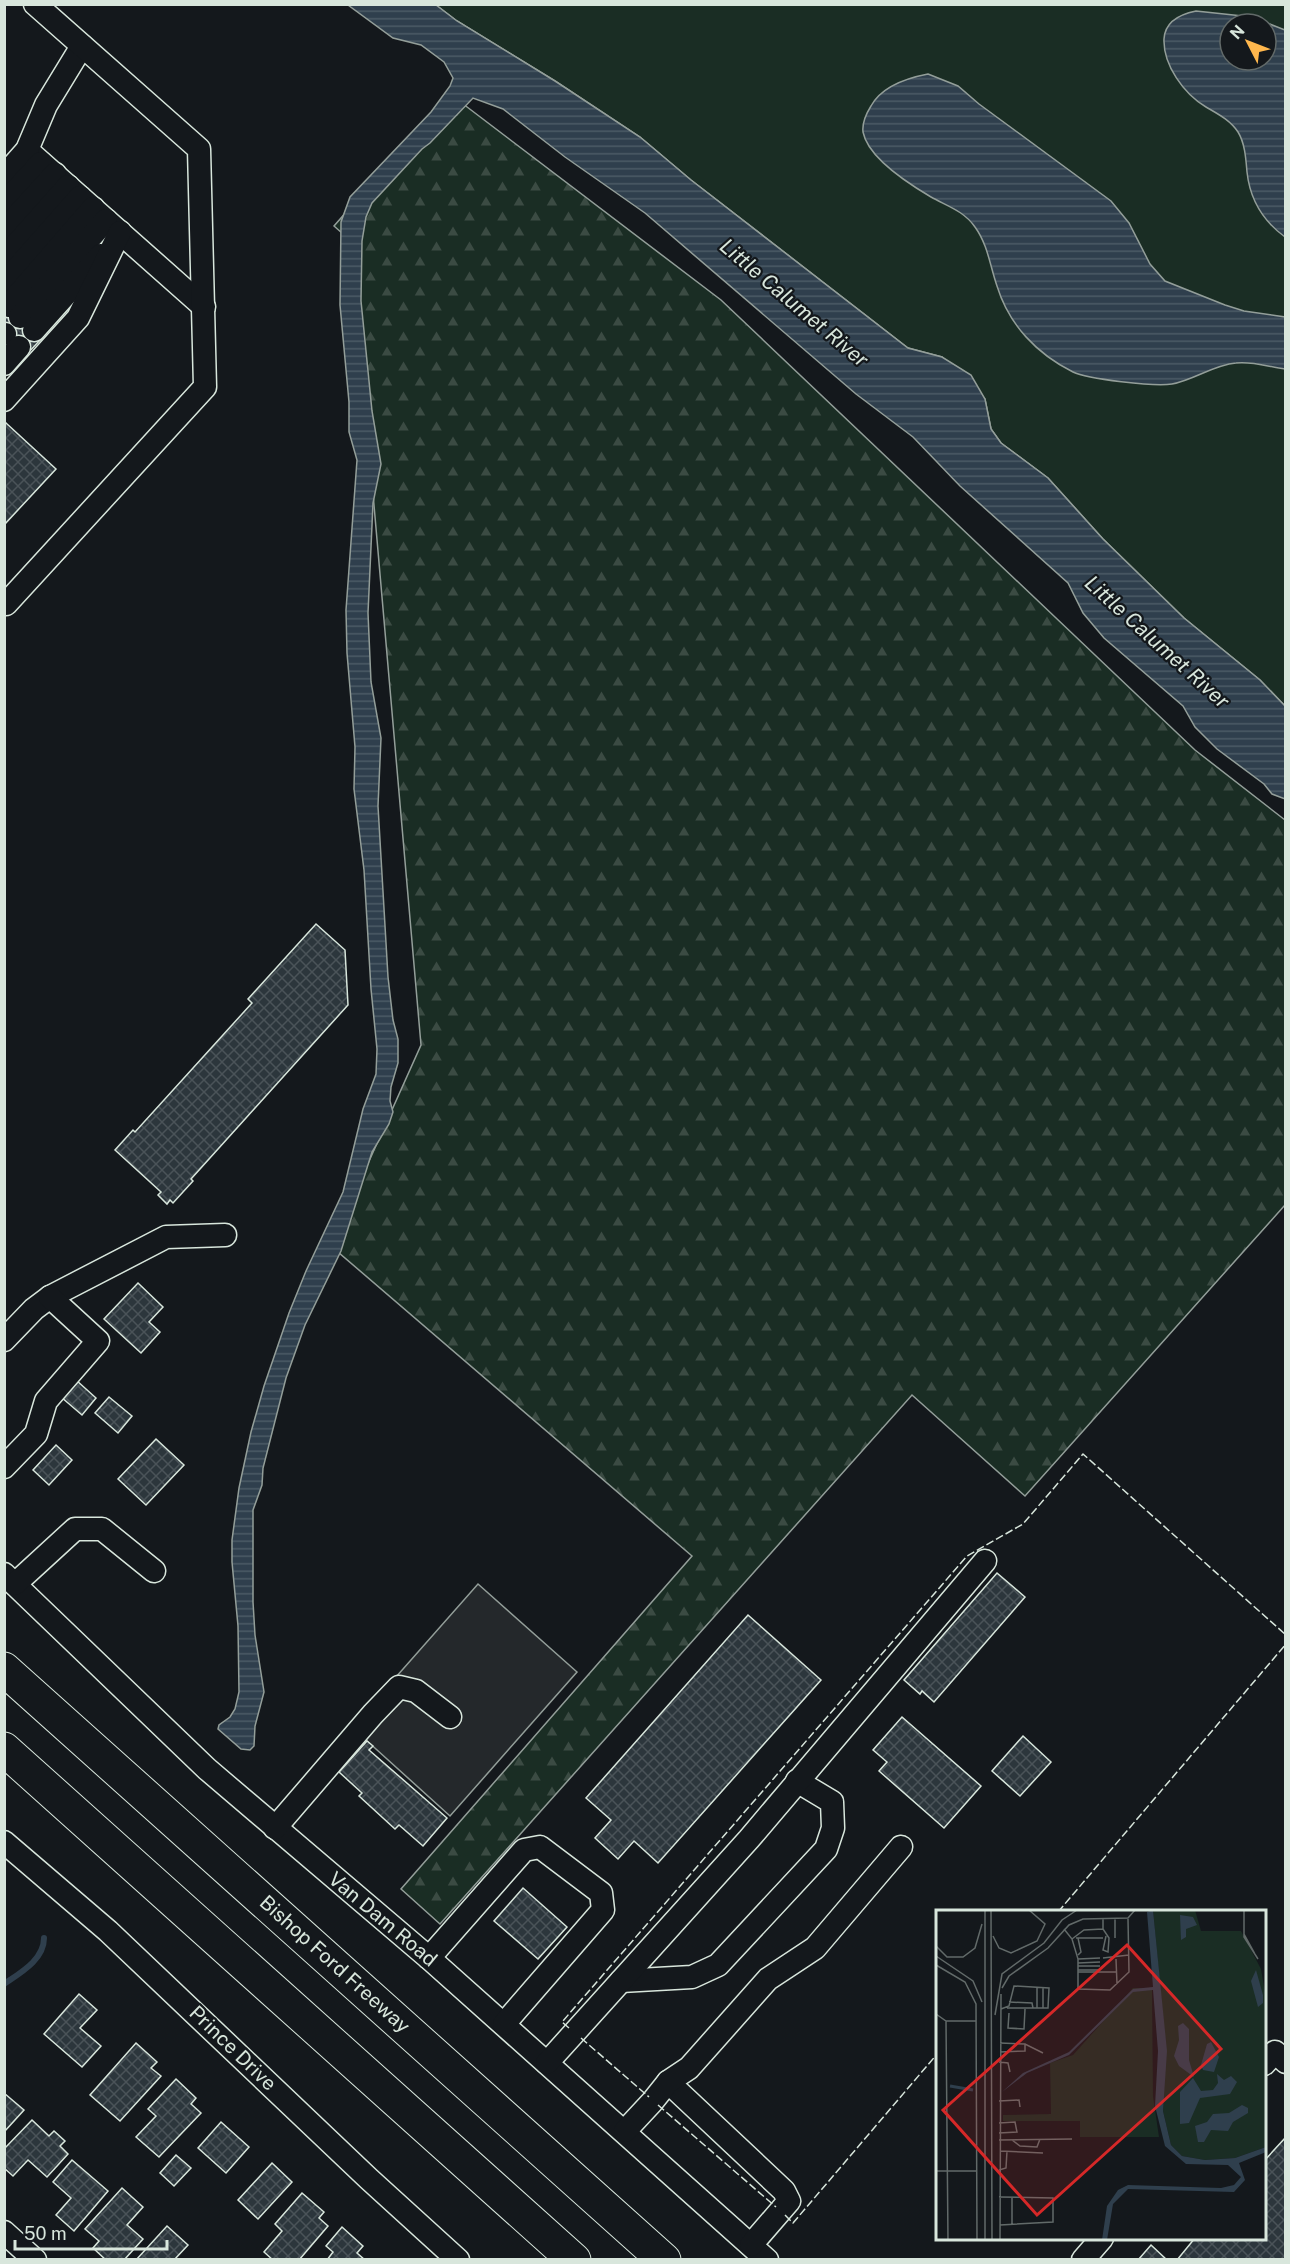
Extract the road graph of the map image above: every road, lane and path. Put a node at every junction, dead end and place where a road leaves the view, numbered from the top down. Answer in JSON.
{"nodes":[{"id":1,"x":35,"y":4,"type":"edge"},
{"id":2,"x":82,"y":46,"type":"junction"},
{"id":3,"x":4,"y":176,"type":"edge"},
{"id":4,"x":74,"y":191,"type":"junction"},
{"id":5,"x":4,"y":204,"type":"edge"},
{"id":6,"x":4,"y":231,"type":"edge"},
{"id":7,"x":4,"y":258,"type":"edge"},
{"id":8,"x":4,"y":283,"type":"edge"},
{"id":9,"x":204,"y":307,"type":"junction"},
{"id":10,"x":4,"y":400,"type":"edge"},
{"id":11,"x":4,"y":602,"type":"edge"},
{"id":12,"x":225,"y":1235,"type":"dead end"},
{"id":13,"x":50,"y":1297,"type":"junction"},
{"id":14,"x":4,"y":1340,"type":"edge"},
{"id":15,"x":4,"y":1467,"type":"edge"},
{"id":16,"x":985,"y":1561,"type":"dead end"},
{"id":17,"x":154,"y":1571,"type":"dead end"},
{"id":18,"x":10,"y":1579,"type":"edge"},
{"id":19,"x":4,"y":1653,"type":"edge"},
{"id":20,"x":4,"y":1669,"type":"edge"},
{"id":21,"x":450,"y":1717,"type":"dead end"},
{"id":22,"x":60,"y":1718,"type":"junction"},
{"id":23,"x":4,"y":1749,"type":"edge"},
{"id":24,"x":797,"y":1781,"type":"junction"},
{"id":25,"x":275,"y":1828,"type":"junction"},
{"id":26,"x":4,"y":1842,"type":"edge"},
{"id":27,"x":901,"y":1846,"type":"dead end"},
{"id":28,"x":429,"y":1958,"type":"junction"},
{"id":29,"x":621,"y":1982,"type":"junction"},
{"id":30,"x":504,"y":2024,"type":"junction"},
{"id":31,"x":1266,"y":2062,"type":"edge"},
{"id":32,"x":1286,"y":2062,"type":"edge"},
{"id":33,"x":548,"y":2063,"type":"junction"},
{"id":34,"x":668,"y":2082,"type":"junction"},
{"id":35,"x":625,"y":2131,"type":"junction"},
{"id":36,"x":4,"y":2232,"type":"edge"},
{"id":37,"x":1100,"y":2240,"type":"edge"},
{"id":38,"x":759,"y":2252,"type":"edge"},
{"id":39,"x":35,"y":2259,"type":"edge"},
{"id":40,"x":458,"y":2259,"type":"edge"},
{"id":41,"x":574,"y":2259,"type":"edge"},
{"id":42,"x":664,"y":2259,"type":"edge"},
{"id":43,"x":1083,"y":2259,"type":"edge"}],
"edges":[{"from":1,"to":2,"type":"street"},
{"from":2,"to":4,"type":"street"},
{"from":2,"to":9,"type":"street"},
{"from":3,"to":4,"type":"street"},
{"from":4,"to":4,"type":"street"},
{"from":4,"to":5,"type":"street"},
{"from":4,"to":6,"type":"street"},
{"from":4,"to":7,"type":"street"},
{"from":4,"to":8,"type":"street"},
{"from":4,"to":9,"type":"street"},
{"from":4,"to":10,"type":"street"},
{"from":9,"to":11,"type":"street"},
{"from":12,"to":13,"type":"street"},
{"from":13,"to":14,"type":"street"},
{"from":13,"to":15,"type":"street"},
{"from":16,"to":24,"type":"street"},
{"from":17,"to":18,"type":"street"},
{"from":18,"to":25,"type":"street","name":"Van Dam Road"},
{"from":19,"to":22,"type":"highway"},
{"from":20,"to":22,"type":"highway","name":"Bishop Ford Freeway"},
{"from":21,"to":25,"type":"street"},
{"from":22,"to":42,"type":"highway","name":"Bishop Ford Freeway"},
{"from":23,"to":41,"type":"highway"},
{"from":24,"to":29,"type":"street"},
{"from":24,"to":29,"type":"street"},
{"from":25,"to":28,"type":"street","name":"Van Dam Road"},
{"from":26,"to":40,"type":"street","name":"Prince Drive"},
{"from":27,"to":34,"type":"street"},
{"from":28,"to":30,"type":"street","name":"Van Dam Road"},
{"from":28,"to":30,"type":"street"},
{"from":29,"to":33,"type":"street"},
{"from":30,"to":33,"type":"street","name":"Van Dam Road"},
{"from":31,"to":32,"type":"street"},
{"from":33,"to":35,"type":"street","name":"Van Dam Road"},
{"from":34,"to":35,"type":"street"},
{"from":34,"to":38,"type":"street"},
{"from":35,"to":38,"type":"street","name":"Van Dam Road"},
{"from":36,"to":39,"type":"street"},
{"from":37,"to":43,"type":"street"}]}
